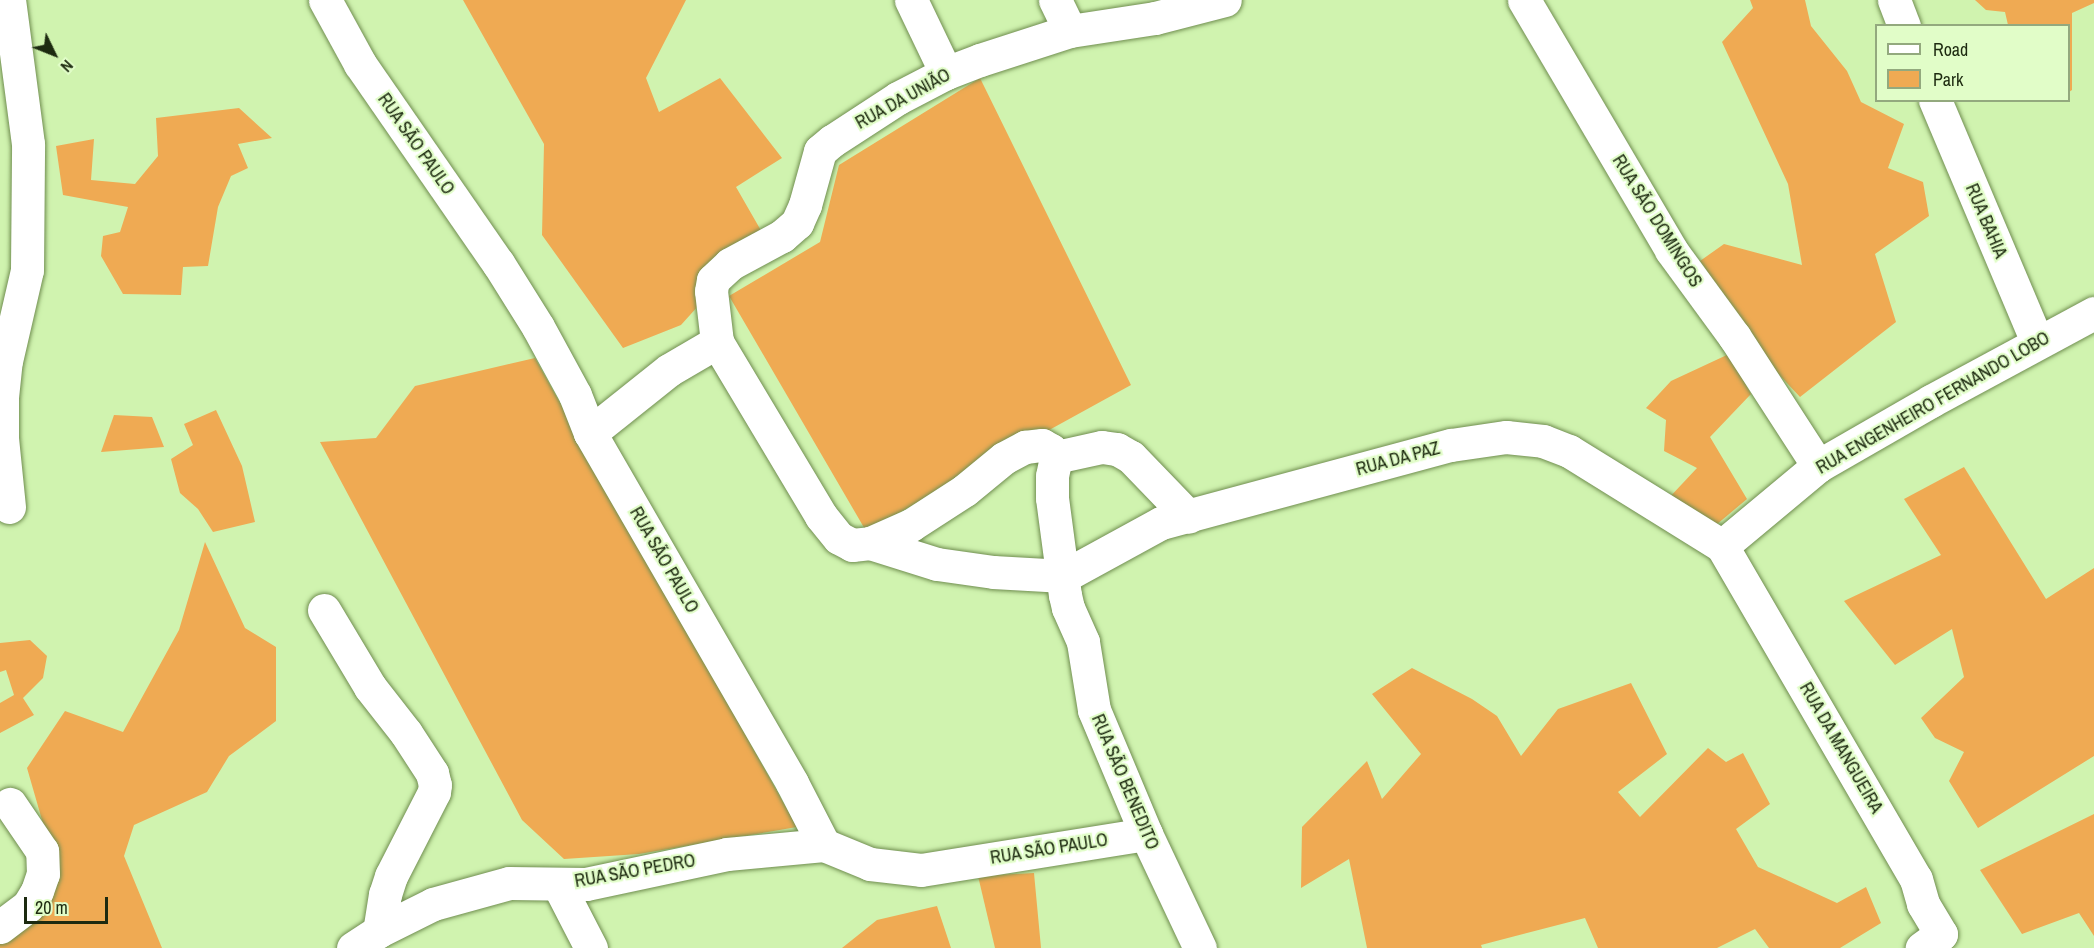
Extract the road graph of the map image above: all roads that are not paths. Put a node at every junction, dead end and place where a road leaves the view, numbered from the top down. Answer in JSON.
{"nodes":[{"id":1,"x":9,"y":0,"type":"edge"},
{"id":2,"x":325,"y":0,"type":"edge"},
{"id":3,"x":911,"y":0,"type":"edge"},
{"id":4,"x":1055,"y":0,"type":"edge"},
{"id":5,"x":1225,"y":0,"type":"edge"},
{"id":6,"x":1524,"y":0,"type":"edge"},
{"id":7,"x":1894,"y":0,"type":"edge"},
{"id":8,"x":1903,"y":24,"type":"edge"},
{"id":9,"x":1070,"y":31,"type":"junction"},
{"id":10,"x":8,"y":60,"type":"edge"},
{"id":11,"x":946,"y":73,"type":"junction"},
{"id":12,"x":1936,"y":102,"type":"edge"},
{"id":13,"x":2094,"y":313,"type":"edge"},
{"id":14,"x":717,"y":342,"type":"junction"},
{"id":15,"x":2037,"y":342,"type":"junction"},
{"id":16,"x":590,"y":433,"type":"junction"},
{"id":17,"x":1056,"y":457,"type":"junction"},
{"id":18,"x":1818,"y":466,"type":"junction"},
{"id":19,"x":9,"y":507,"type":"dead end"},
{"id":20,"x":1189,"y":517,"type":"junction"},
{"id":21,"x":870,"y":543,"type":"junction"},
{"id":22,"x":1722,"y":546,"type":"junction"},
{"id":23,"x":1064,"y":576,"type":"junction"},
{"id":24,"x":324,"y":610,"type":"dead end"},
{"id":25,"x":10,"y":804,"type":"dead end"},
{"id":26,"x":1146,"y":834,"type":"junction"},
{"id":27,"x":824,"y":845,"type":"junction"},
{"id":28,"x":558,"y":884,"type":"junction"},
{"id":29,"x":0,"y":927,"type":"edge"},
{"id":30,"x":366,"y":939,"type":"edge"},
{"id":31,"x":591,"y":948,"type":"edge"},
{"id":32,"x":1200,"y":948,"type":"edge"},
{"id":33,"x":1922,"y":948,"type":"edge"}],
"edges":[{"from":1,"to":10,"type":"street"},
{"from":2,"to":16,"type":"street","name":"RUA SÃO PAULO"},
{"from":3,"to":11,"type":"street"},
{"from":4,"to":9,"type":"street"},
{"from":5,"to":9,"type":"street","name":"RUA DA UNIÃO"},
{"from":6,"to":18,"type":"street","name":"RUA SÃO DOMINGOS"},
{"from":7,"to":8,"type":"street"},
{"from":9,"to":11,"type":"street","name":"RUA DA UNIÃO"},
{"from":10,"to":19,"type":"street"},
{"from":11,"to":14,"type":"street","name":"RUA DA UNIÃO"},
{"from":12,"to":15,"type":"street","name":"RUA BAHIA"},
{"from":13,"to":15,"type":"street","name":"RUA ENGENHEIRO FERNANDO LOBO"},
{"from":14,"to":16,"type":"street"},
{"from":14,"to":21,"type":"street","name":"RUA DA UNIÃO"},
{"from":15,"to":18,"type":"street","name":"RUA ENGENHEIRO FERNANDO LOBO"},
{"from":16,"to":27,"type":"street","name":"RUA SÃO PAULO"},
{"from":17,"to":20,"type":"street"},
{"from":17,"to":21,"type":"street"},
{"from":17,"to":23,"type":"street","name":"RUA SÃO BENEDITO"},
{"from":18,"to":22,"type":"street","name":"RUA ENGENHEIRO FERNANDO LOBO"},
{"from":20,"to":22,"type":"street","name":"RUA DA PAZ"},
{"from":20,"to":23,"type":"street","name":"RUA DA PAZ"},
{"from":21,"to":23,"type":"street","name":"RUA DA UNIÃO"},
{"from":22,"to":33,"type":"street","name":"RUA DA MANGUEIRA"},
{"from":23,"to":26,"type":"street","name":"RUA SÃO BENEDITO"},
{"from":24,"to":30,"type":"street"},
{"from":25,"to":29,"type":"street"},
{"from":26,"to":27,"type":"street","name":"RUA SÃO PAULO"},
{"from":26,"to":32,"type":"street","name":"RUA SÃO BENEDITO"},
{"from":27,"to":28,"type":"street","name":"RUA SÃO PEDRO"},
{"from":28,"to":30,"type":"street","name":"RUA SÃO PEDRO"},
{"from":28,"to":31,"type":"street"}]}
